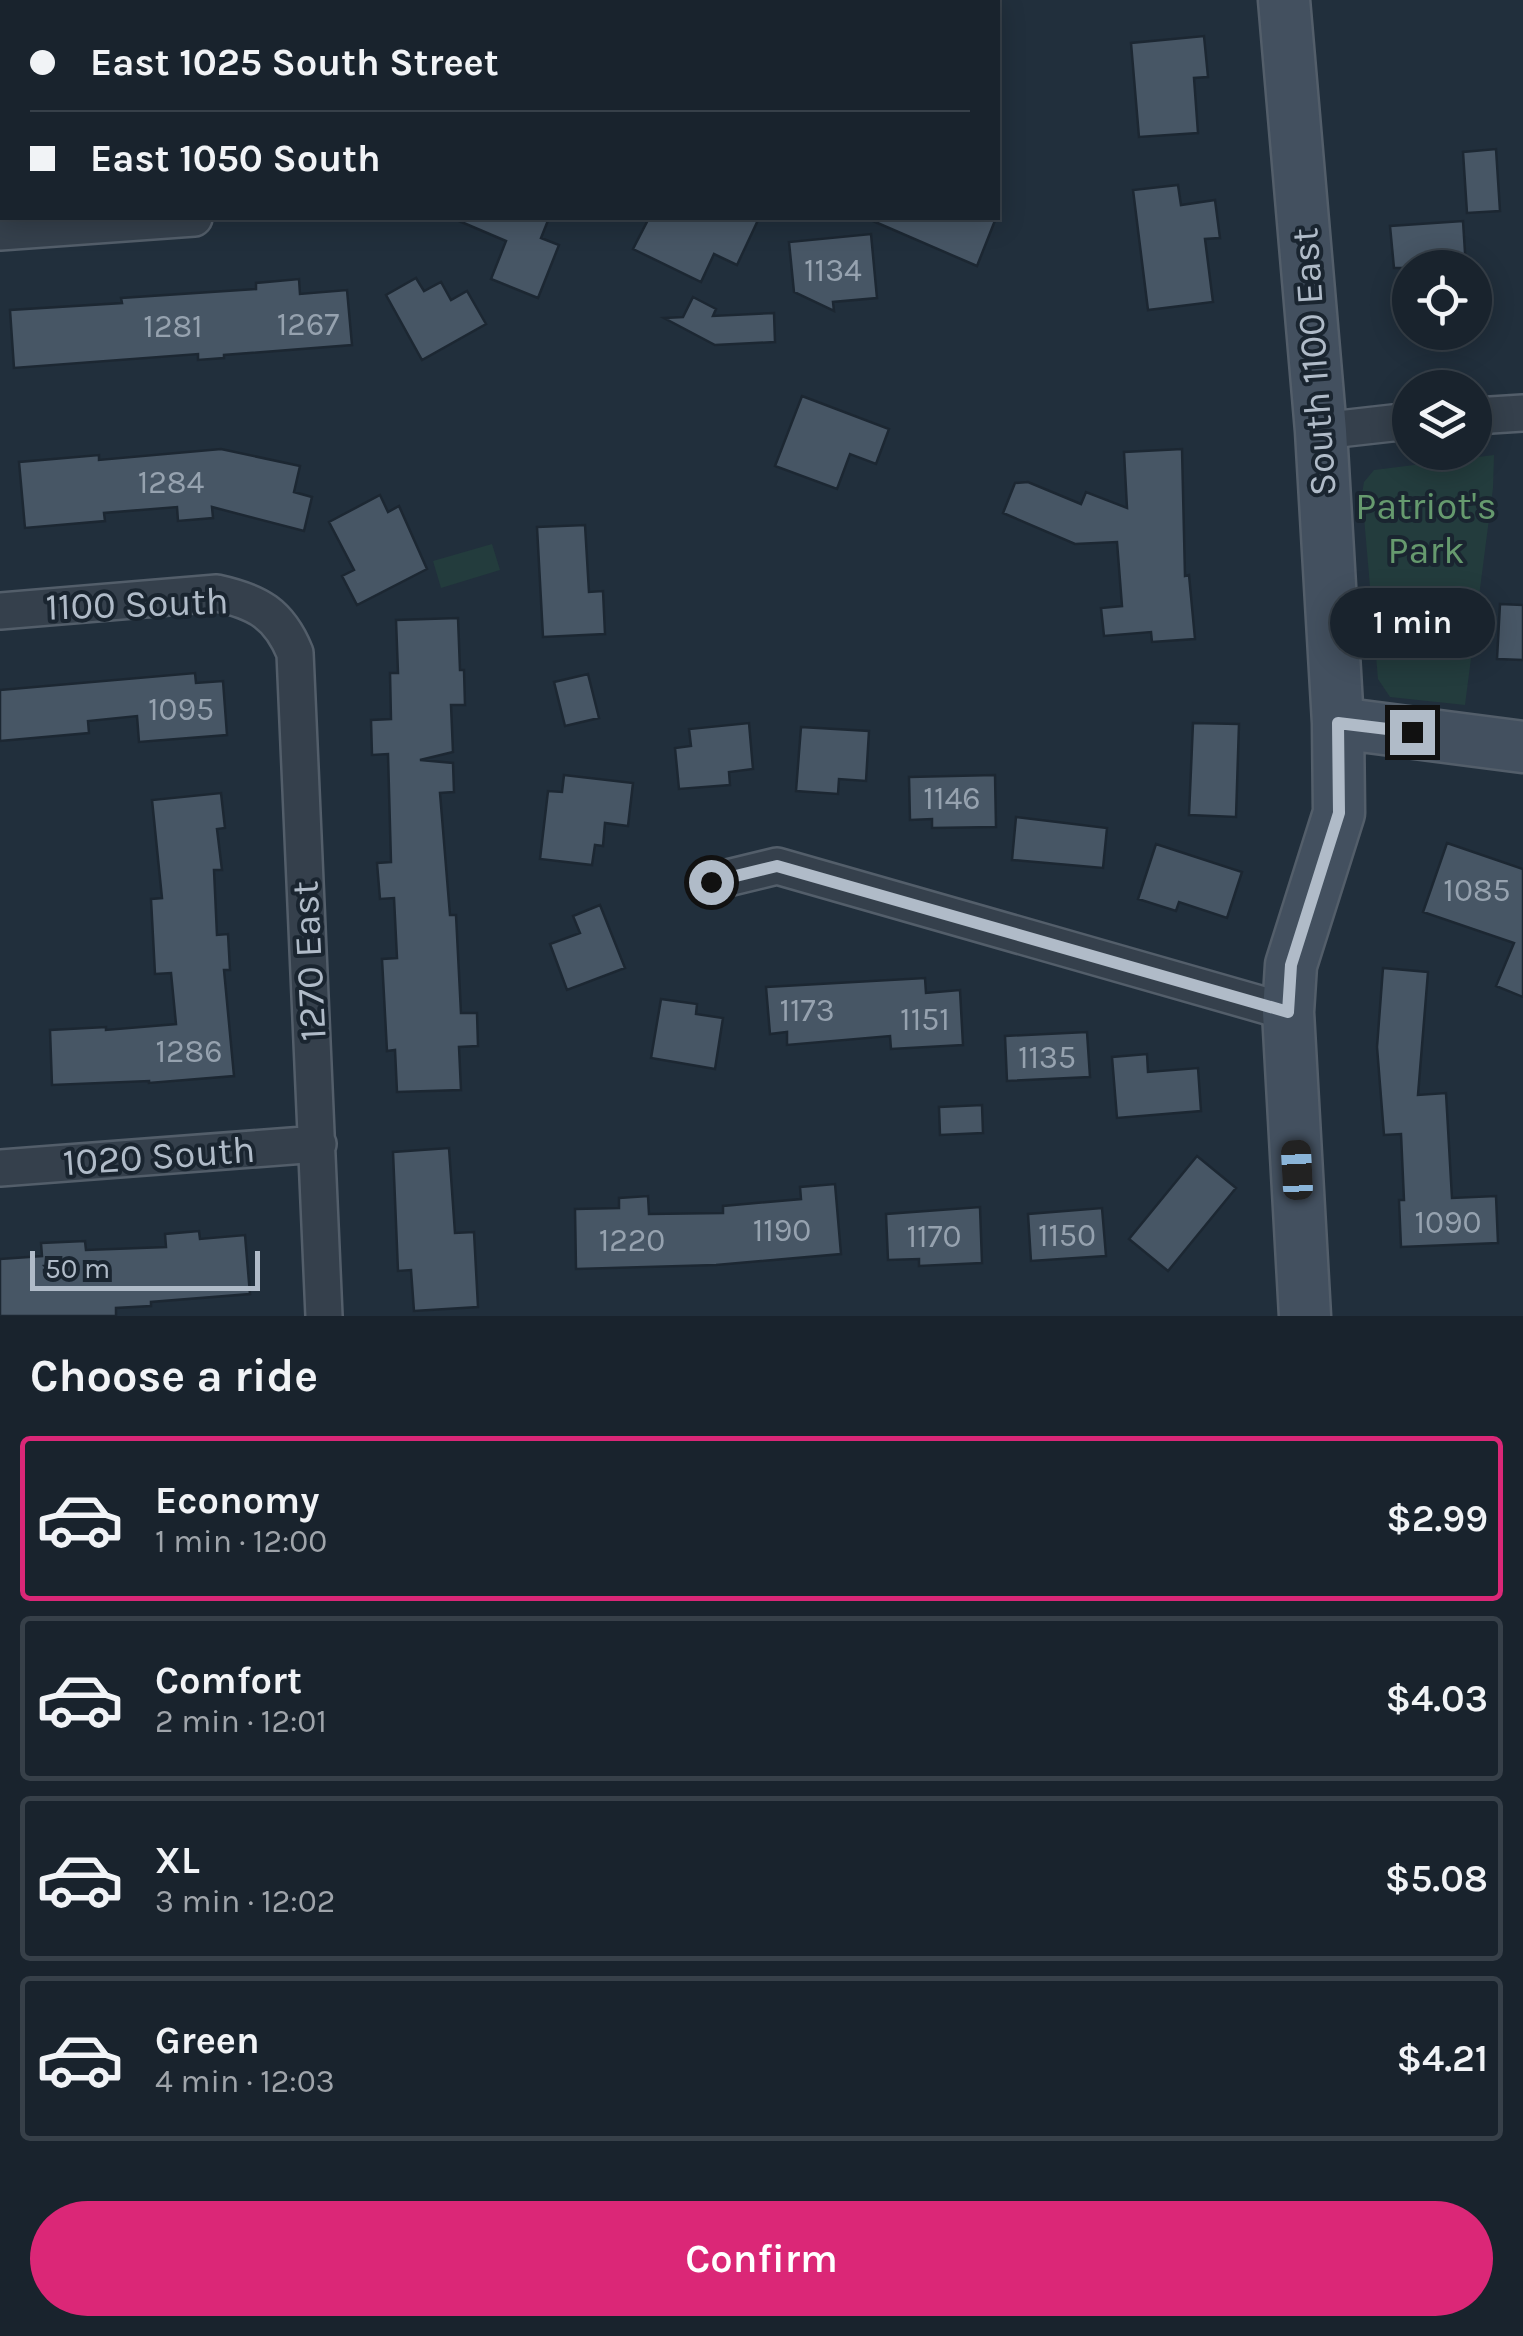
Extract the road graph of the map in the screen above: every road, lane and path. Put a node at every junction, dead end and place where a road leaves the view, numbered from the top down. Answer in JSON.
{"nodes":[{"id":1,"x":1284,"y":0,"type":"edge"},
{"id":2,"x":166,"y":220,"type":"edge"},
{"id":3,"x":0,"y":232,"type":"edge"},
{"id":4,"x":1523,"y":413,"type":"edge"},
{"id":5,"x":1492,"y":415,"type":"edge"},
{"id":6,"x":1392,"y":424,"type":"edge"},
{"id":7,"x":1321,"y":431,"type":"junction"},
{"id":8,"x":0,"y":610,"type":"edge"},
{"id":9,"x":270,"y":614,"type":"joint"},
{"id":10,"x":1338,"y":723,"type":"junction"},
{"id":11,"x":1523,"y":747,"type":"edge"},
{"id":12,"x":711,"y":882,"type":"dead end"},
{"id":13,"x":1288,"y":1012,"type":"junction"},
{"id":14,"x":318,"y":1144,"type":"junction"},
{"id":15,"x":0,"y":1168,"type":"edge"},
{"id":16,"x":324,"y":1316,"type":"edge"},
{"id":17,"x":1306,"y":1316,"type":"edge"}],
"edges":[{"from":1,"to":7,"type":"street","name":"South 1100 East"},
{"from":2,"to":3,"type":"street"},
{"from":4,"to":5,"type":"street"},
{"from":6,"to":7,"type":"street"},
{"from":7,"to":10,"type":"street","name":"South 1100 East"},
{"from":8,"to":9,"type":"street","name":"1100 South"},
{"from":9,"to":14,"type":"street","name":"1270 East"},
{"from":10,"to":11,"type":"street"},
{"from":10,"to":13,"type":"street","name":"South 1100 East"},
{"from":12,"to":13,"type":"street"},
{"from":13,"to":17,"type":"street","name":"South 1100 East"},
{"from":14,"to":15,"type":"street","name":"1020 South"},
{"from":14,"to":16,"type":"street","name":"1270 East"}]}
